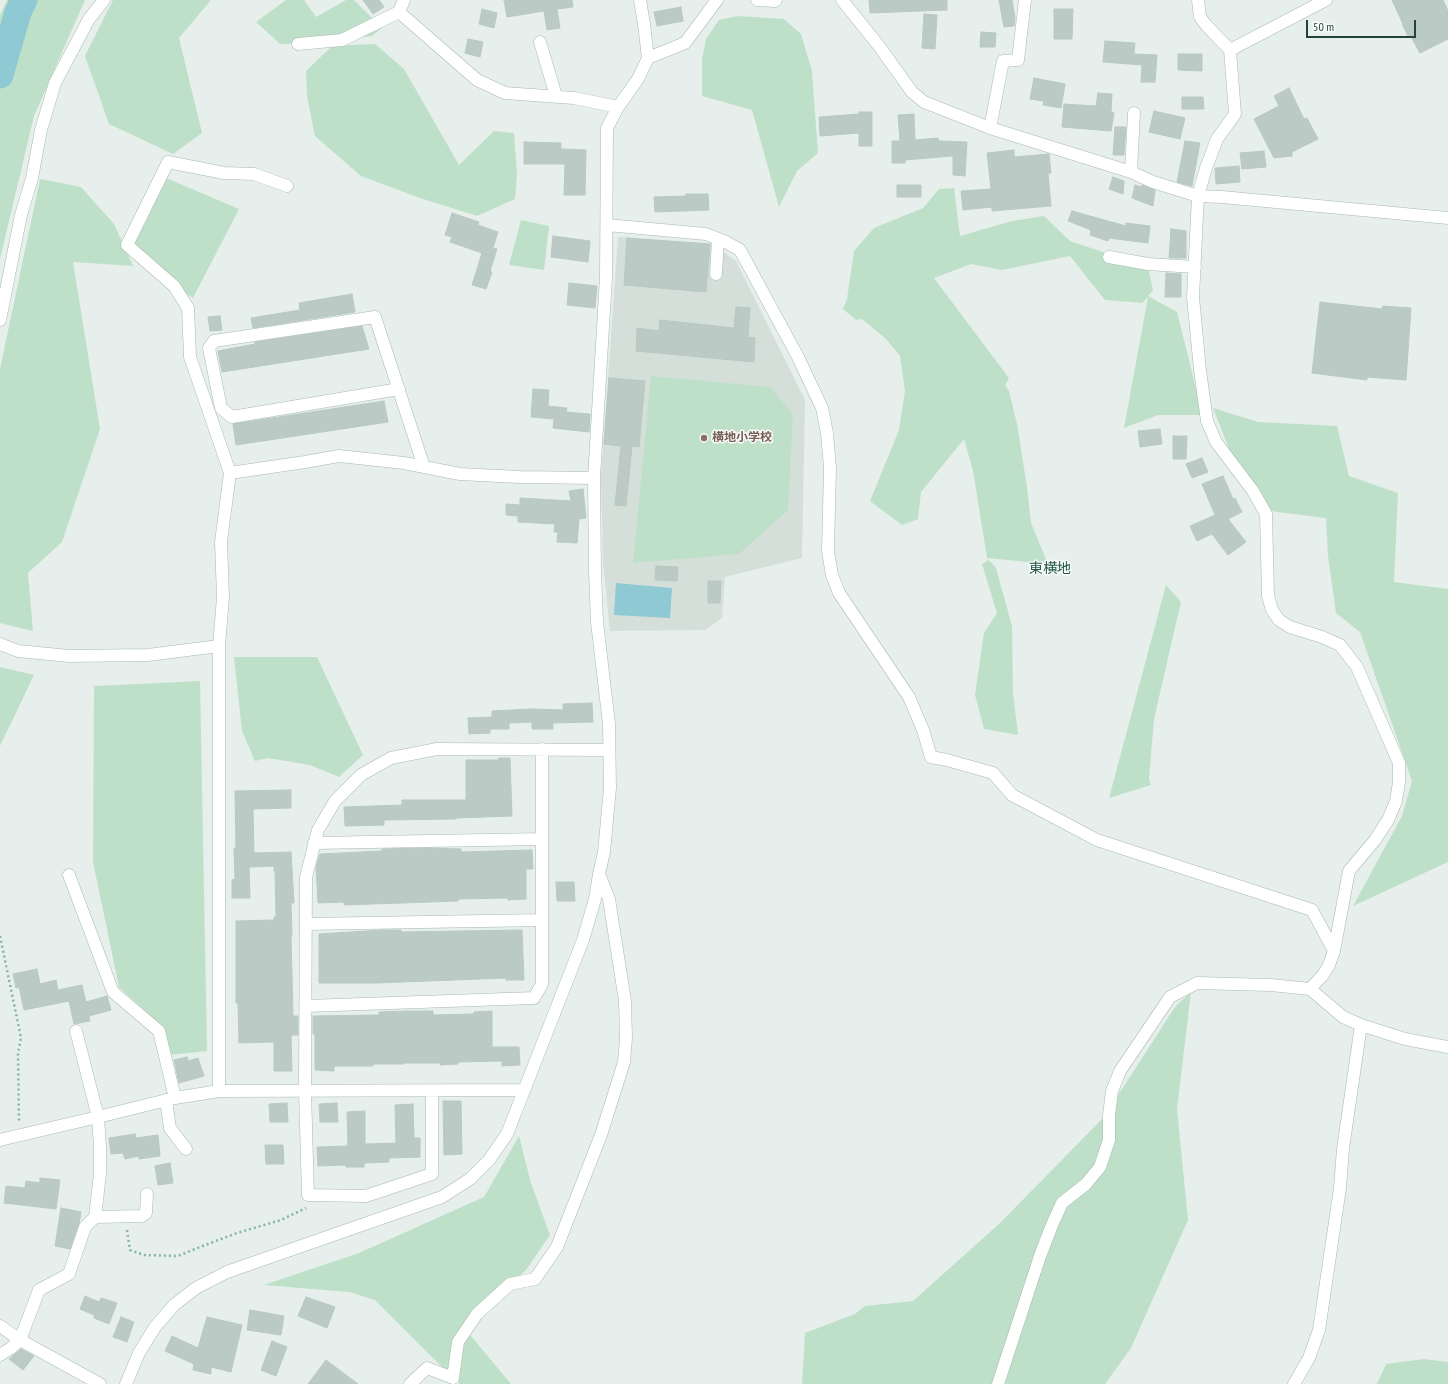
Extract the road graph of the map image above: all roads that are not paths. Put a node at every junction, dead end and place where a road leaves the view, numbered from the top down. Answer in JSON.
{"nodes":[{"id":1,"x":104,"y":0,"type":"edge"},
{"id":2,"x":404,"y":0,"type":"edge"},
{"id":3,"x":640,"y":0,"type":"edge"},
{"id":4,"x":717,"y":0,"type":"edge"},
{"id":5,"x":757,"y":0,"type":"edge"},
{"id":6,"x":776,"y":0,"type":"edge"},
{"id":7,"x":842,"y":0,"type":"edge"},
{"id":8,"x":1026,"y":0,"type":"edge"},
{"id":9,"x":1198,"y":0,"type":"edge"},
{"id":10,"x":1326,"y":0,"type":"edge"},
{"id":11,"x":399,"y":12,"type":"junction"},
{"id":12,"x":540,"y":42,"type":"dead end"},
{"id":13,"x":298,"y":44,"type":"dead end"},
{"id":14,"x":1230,"y":50,"type":"junction"},
{"id":15,"x":648,"y":58,"type":"junction"},
{"id":16,"x":556,"y":96,"type":"junction"},
{"id":17,"x":618,"y":107,"type":"junction"},
{"id":18,"x":1134,"y":113,"type":"dead end"},
{"id":19,"x":990,"y":128,"type":"junction"},
{"id":20,"x":1131,"y":172,"type":"junction"},
{"id":21,"x":287,"y":186,"type":"dead end"},
{"id":22,"x":1198,"y":196,"type":"junction"},
{"id":23,"x":1448,"y":218,"type":"edge"},
{"id":24,"x":607,"y":225,"type":"junction"},
{"id":25,"x":718,"y":239,"type":"junction"},
{"id":26,"x":1109,"y":257,"type":"dead end"},
{"id":27,"x":1195,"y":267,"type":"junction"},
{"id":28,"x":716,"y":274,"type":"dead end"},
{"id":29,"x":0,"y":320,"type":"edge"},
{"id":30,"x":399,"y":389,"type":"junction"},
{"id":31,"x":424,"y":467,"type":"junction"},
{"id":32,"x":230,"y":473,"type":"junction"},
{"id":33,"x":594,"y":478,"type":"junction"},
{"id":34,"x":0,"y":644,"type":"edge"},
{"id":35,"x":219,"y":646,"type":"junction"},
{"id":36,"x":542,"y":749,"type":"junction"},
{"id":37,"x":610,"y":750,"type":"junction"},
{"id":38,"x":542,"y":839,"type":"junction"},
{"id":39,"x":314,"y":843,"type":"junction"},
{"id":40,"x":598,"y":874,"type":"junction"},
{"id":41,"x":69,"y":875,"type":"dead end"},
{"id":42,"x":542,"y":920,"type":"junction"},
{"id":43,"x":306,"y":924,"type":"junction"},
{"id":44,"x":1334,"y":951,"type":"junction"},
{"id":45,"x":1310,"y":989,"type":"junction"},
{"id":46,"x":306,"y":1006,"type":"junction"},
{"id":47,"x":1361,"y":1025,"type":"junction"},
{"id":48,"x":76,"y":1031,"type":"dead end"},
{"id":49,"x":1448,"y":1047,"type":"edge"},
{"id":50,"x":432,"y":1090,"type":"junction"},
{"id":51,"x":524,"y":1090,"type":"junction"},
{"id":52,"x":219,"y":1091,"type":"junction"},
{"id":53,"x":305,"y":1091,"type":"junction"},
{"id":54,"x":171,"y":1099,"type":"junction"},
{"id":55,"x":98,"y":1117,"type":"junction"},
{"id":56,"x":0,"y":1140,"type":"edge"},
{"id":57,"x":186,"y":1149,"type":"dead end"},
{"id":58,"x":147,"y":1194,"type":"dead end"},
{"id":59,"x":95,"y":1217,"type":"junction"},
{"id":60,"x":0,"y":1326,"type":"edge"},
{"id":61,"x":20,"y":1340,"type":"junction"},
{"id":62,"x":0,"y":1355,"type":"edge"},
{"id":63,"x":100,"y":1384,"type":"edge"},
{"id":64,"x":126,"y":1384,"type":"edge"},
{"id":65,"x":410,"y":1384,"type":"edge"},
{"id":66,"x":998,"y":1384,"type":"edge"},
{"id":67,"x":1294,"y":1384,"type":"edge"}],
"edges":[{"from":1,"to":29,"type":"street"},
{"from":2,"to":11,"type":"street"},
{"from":3,"to":15,"type":"street"},
{"from":4,"to":15,"type":"street"},
{"from":5,"to":6,"type":"street"},
{"from":7,"to":19,"type":"street"},
{"from":8,"to":19,"type":"street"},
{"from":9,"to":14,"type":"street"},
{"from":10,"to":14,"type":"street"},
{"from":11,"to":13,"type":"street"},
{"from":11,"to":16,"type":"street"},
{"from":12,"to":16,"type":"street"},
{"from":14,"to":22,"type":"street"},
{"from":15,"to":17,"type":"street"},
{"from":16,"to":17,"type":"street"},
{"from":17,"to":24,"type":"street"},
{"from":18,"to":20,"type":"street"},
{"from":19,"to":20,"type":"street"},
{"from":20,"to":22,"type":"street"},
{"from":21,"to":32,"type":"street"},
{"from":22,"to":23,"type":"street"},
{"from":22,"to":27,"type":"street"},
{"from":24,"to":25,"type":"street"},
{"from":24,"to":33,"type":"street"},
{"from":25,"to":28,"type":"street"},
{"from":25,"to":44,"type":"street"},
{"from":26,"to":27,"type":"street"},
{"from":27,"to":44,"type":"street"},
{"from":30,"to":30,"type":"street"},
{"from":30,"to":31,"type":"street"},
{"from":31,"to":32,"type":"street"},
{"from":31,"to":33,"type":"street"},
{"from":32,"to":35,"type":"street"},
{"from":33,"to":37,"type":"street"},
{"from":34,"to":35,"type":"street"},
{"from":35,"to":52,"type":"street"},
{"from":36,"to":37,"type":"street"},
{"from":36,"to":38,"type":"street"},
{"from":36,"to":39,"type":"street"},
{"from":37,"to":40,"type":"street"},
{"from":38,"to":39,"type":"street"},
{"from":38,"to":42,"type":"street"},
{"from":39,"to":43,"type":"street"},
{"from":40,"to":51,"type":"street"},
{"from":40,"to":65,"type":"street"},
{"from":41,"to":54,"type":"street"},
{"from":42,"to":43,"type":"street"},
{"from":42,"to":46,"type":"street"},
{"from":43,"to":46,"type":"street"},
{"from":44,"to":45,"type":"street"},
{"from":45,"to":47,"type":"street"},
{"from":45,"to":66,"type":"street"},
{"from":46,"to":53,"type":"street"},
{"from":47,"to":49,"type":"street"},
{"from":47,"to":67,"type":"street"},
{"from":48,"to":55,"type":"street"},
{"from":50,"to":51,"type":"street"},
{"from":50,"to":53,"type":"street"},
{"from":50,"to":53,"type":"street"},
{"from":51,"to":64,"type":"street"},
{"from":52,"to":53,"type":"street"},
{"from":52,"to":54,"type":"street"},
{"from":54,"to":55,"type":"street"},
{"from":54,"to":57,"type":"street"},
{"from":55,"to":56,"type":"street"},
{"from":55,"to":59,"type":"street"},
{"from":58,"to":59,"type":"street"},
{"from":59,"to":61,"type":"street"},
{"from":60,"to":61,"type":"street"},
{"from":61,"to":62,"type":"street"},
{"from":61,"to":63,"type":"street"}]}
